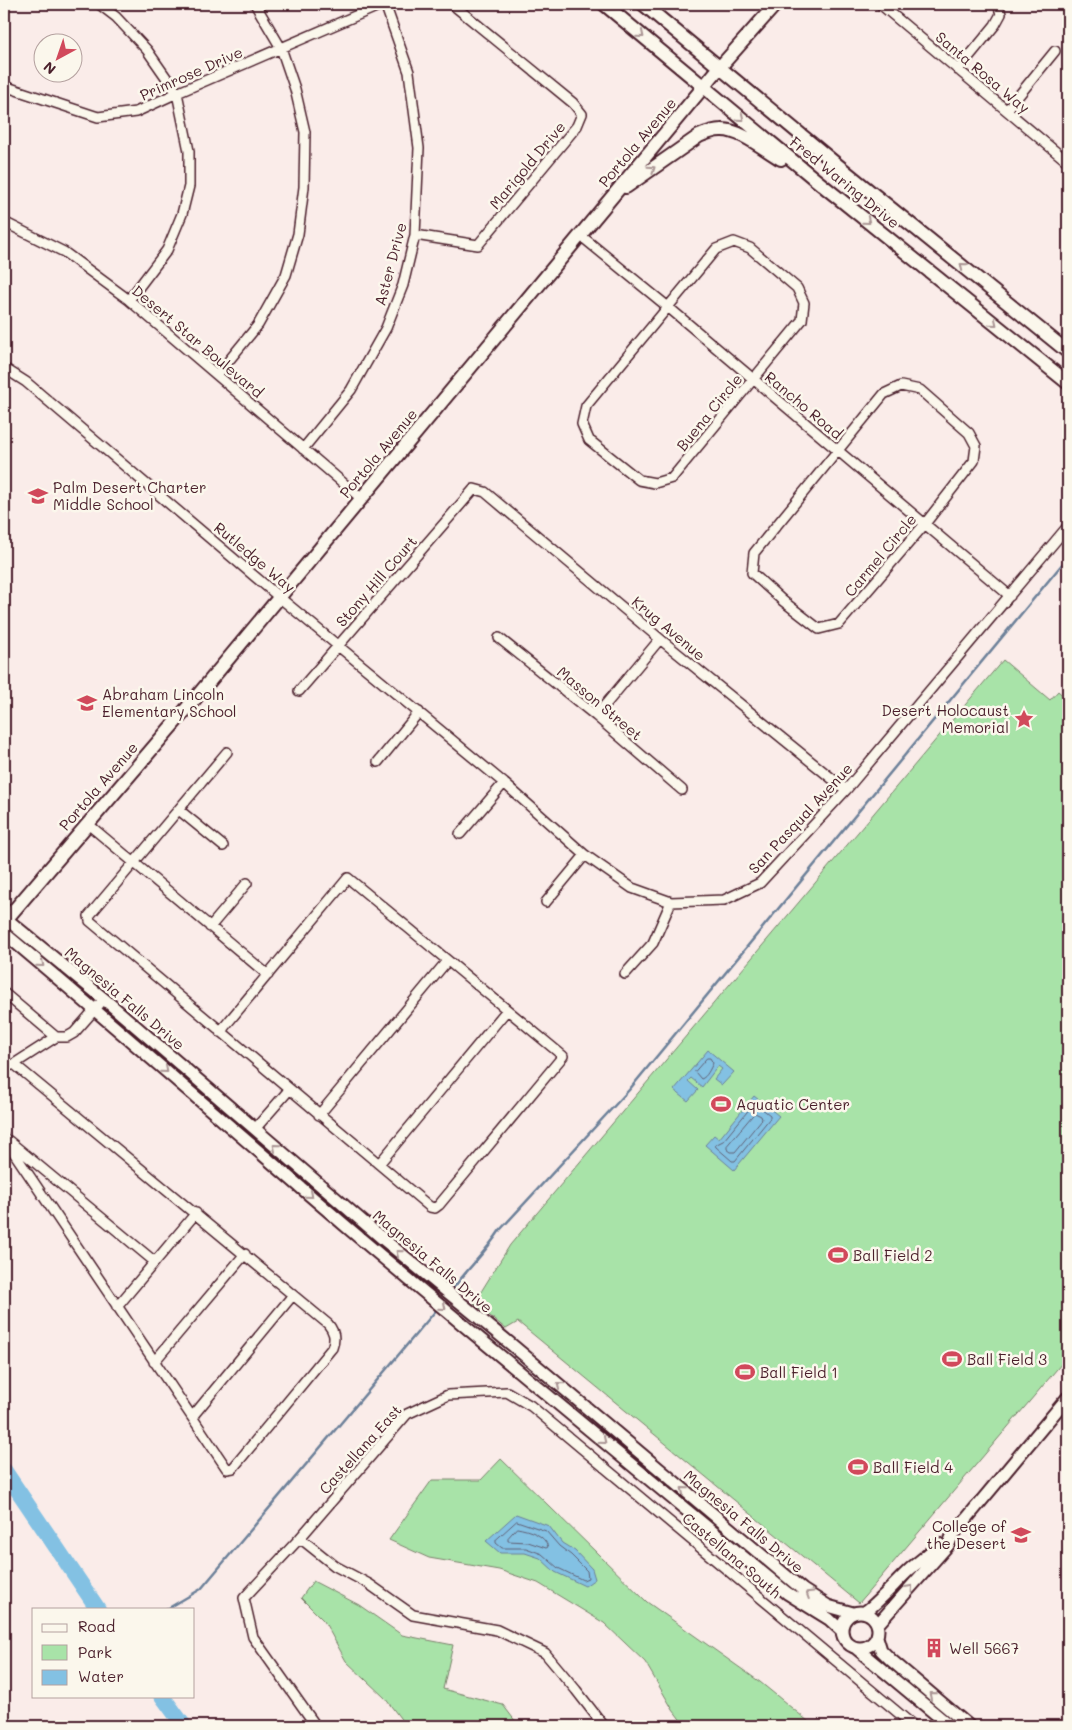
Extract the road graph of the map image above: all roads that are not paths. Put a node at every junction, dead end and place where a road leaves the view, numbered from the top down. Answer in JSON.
{"nodes":[{"id":1,"x":99,"y":4,"type":"edge"},
{"id":2,"x":255,"y":4,"type":"edge"},
{"id":3,"x":384,"y":4,"type":"edge"},
{"id":4,"x":452,"y":4,"type":"edge"},
{"id":5,"x":604,"y":4,"type":"edge"},
{"id":6,"x":643,"y":4,"type":"edge"},
{"id":7,"x":776,"y":4,"type":"edge"},
{"id":8,"x":880,"y":4,"type":"edge"},
{"id":9,"x":998,"y":4,"type":"edge"},
{"id":10,"x":281,"y":48,"type":"junction"},
{"id":11,"x":1055,"y":51,"type":"dead end"},
{"id":12,"x":720,"y":67,"type":"junction"},
{"id":13,"x":958,"y":70,"type":"junction"},
{"id":14,"x":4,"y":86,"type":"edge"},
{"id":15,"x":704,"y":87,"type":"junction"},
{"id":16,"x":177,"y":93,"type":"junction"},
{"id":17,"x":1007,"y":110,"type":"junction"},
{"id":18,"x":1068,"y":162,"type":"edge"},
{"id":19,"x":816,"y":180,"type":"junction"},
{"id":20,"x":612,"y":198,"type":"junction"},
{"id":21,"x":4,"y":222,"type":"edge"},
{"id":22,"x":415,"y":235,"type":"junction"},
{"id":23,"x":580,"y":235,"type":"junction"},
{"id":24,"x":129,"y":300,"type":"junction"},
{"id":25,"x":668,"y":307,"type":"junction"},
{"id":26,"x":1068,"y":352,"type":"edge"},
{"id":27,"x":4,"y":368,"type":"edge"},
{"id":28,"x":217,"y":375,"type":"junction"},
{"id":29,"x":753,"y":380,"type":"junction"},
{"id":30,"x":1068,"y":383,"type":"edge"},
{"id":31,"x":303,"y":449,"type":"junction"},
{"id":32,"x":837,"y":451,"type":"junction"},
{"id":33,"x":474,"y":489,"type":"joint"},
{"id":34,"x":362,"y":499,"type":"junction"},
{"id":35,"x":924,"y":525,"type":"junction"},
{"id":36,"x":1068,"y":526,"type":"edge"},
{"id":37,"x":1010,"y":596,"type":"junction"},
{"id":38,"x":279,"y":597,"type":"junction"},
{"id":39,"x":499,"y":638,"type":"dead end"},
{"id":40,"x":660,"y":639,"type":"junction"},
{"id":41,"x":339,"y":645,"type":"junction"},
{"id":42,"x":299,"y":691,"type":"dead end"},
{"id":43,"x":419,"y":712,"type":"junction"},
{"id":44,"x":596,"y":716,"type":"junction"},
{"id":45,"x":227,"y":752,"type":"dead end"},
{"id":46,"x":378,"y":762,"type":"dead end"},
{"id":47,"x":487,"y":770,"type":"joint"},
{"id":48,"x":504,"y":783,"type":"junction"},
{"id":49,"x":682,"y":790,"type":"dead end"},
{"id":50,"x":846,"y":790,"type":"junction"},
{"id":51,"x":179,"y":810,"type":"junction"},
{"id":52,"x":88,"y":824,"type":"junction"},
{"id":53,"x":460,"y":834,"type":"dead end"},
{"id":54,"x":223,"y":846,"type":"dead end"},
{"id":55,"x":584,"y":855,"type":"junction"},
{"id":56,"x":134,"y":863,"type":"junction"},
{"id":57,"x":247,"y":883,"type":"dead end"},
{"id":58,"x":546,"y":902,"type":"dead end"},
{"id":59,"x":672,"y":902,"type":"junction"},
{"id":60,"x":5,"y":919,"type":"edge"},
{"id":61,"x":210,"y":927,"type":"junction"},
{"id":62,"x":4,"y":933,"type":"edge"},
{"id":63,"x":448,"y":961,"type":"junction"},
{"id":64,"x":625,"y":974,"type":"dead end"},
{"id":65,"x":268,"y":975,"type":"junction"},
{"id":66,"x":4,"y":992,"type":"edge"},
{"id":67,"x":104,"y":999,"type":"junction"},
{"id":68,"x":95,"y":1009,"type":"junction"},
{"id":69,"x":506,"y":1010,"type":"junction"},
{"id":70,"x":220,"y":1032,"type":"junction"},
{"id":71,"x":56,"y":1037,"type":"junction"},
{"id":72,"x":14,"y":1064,"type":"junction"},
{"id":73,"x":4,"y":1068,"type":"edge"},
{"id":74,"x":288,"y":1090,"type":"junction"},
{"id":75,"x":319,"y":1115,"type":"junction"},
{"id":76,"x":255,"y":1129,"type":"junction"},
{"id":77,"x":4,"y":1137,"type":"edge"},
{"id":78,"x":378,"y":1164,"type":"junction"},
{"id":79,"x":196,"y":1213,"type":"junction"},
{"id":80,"x":245,"y":1254,"type":"junction"},
{"id":81,"x":155,"y":1262,"type":"junction"},
{"id":82,"x":293,"y":1295,"type":"junction"},
{"id":83,"x":118,"y":1307,"type":"junction"},
{"id":84,"x":458,"y":1319,"type":"junction"},
{"id":85,"x":512,"y":1345,"type":"junction"},
{"id":86,"x":154,"y":1362,"type":"junction"},
{"id":87,"x":1068,"y":1397,"type":"edge"},
{"id":88,"x":531,"y":1406,"type":"joint"},
{"id":89,"x":192,"y":1417,"type":"junction"},
{"id":90,"x":952,"y":1536,"type":"junction"},
{"id":91,"x":300,"y":1538,"type":"junction"},
{"id":92,"x":859,"y":1612,"type":"junction"},
{"id":93,"x":878,"y":1624,"type":"junction"},
{"id":94,"x":842,"y":1631,"type":"junction"},
{"id":95,"x":877,"y":1637,"type":"junction"},
{"id":96,"x":856,"y":1648,"type":"junction"},
{"id":97,"x":316,"y":1726,"type":"edge"},
{"id":98,"x":604,"y":1726,"type":"edge"},
{"id":99,"x":914,"y":1726,"type":"edge"},
{"id":100,"x":950,"y":1726,"type":"edge"},
{"id":101,"x":969,"y":1726,"type":"edge"}],
"edges":[{"from":1,"to":16,"type":"street"},
{"from":2,"to":10,"type":"street"},
{"from":3,"to":10,"type":"street","name":"Primrose Drive"},
{"from":3,"to":22,"type":"street","name":"Aster Drive"},
{"from":4,"to":22,"type":"street","name":"Marigold Drive"},
{"from":5,"to":15,"type":"main road","name":"Fred Waring Drive","one_way":true},
{"from":6,"to":12,"type":"main road","name":"Fred Waring Drive"},
{"from":7,"to":12,"type":"main road","name":"Portola Avenue"},
{"from":8,"to":13,"type":"street","name":"Santa Rosa Way"},
{"from":9,"to":13,"type":"street"},
{"from":10,"to":16,"type":"street","name":"Primrose Drive"},
{"from":10,"to":28,"type":"street"},
{"from":11,"to":17,"type":"street"},
{"from":12,"to":15,"type":"main road","name":"Portola Avenue"},
{"from":26,"to":12,"type":"main road","name":"Fred Waring Drive","one_way":true},
{"from":13,"to":17,"type":"street","name":"Santa Rosa Way"},
{"from":14,"to":16,"type":"street","name":"Primrose Drive"},
{"from":15,"to":19,"type":"main road","name":"Fred Waring Drive","one_way":true},
{"from":15,"to":20,"type":"main road","name":"Portola Avenue"},
{"from":16,"to":24,"type":"street"},
{"from":17,"to":18,"type":"street","name":"Santa Rosa Way"},
{"from":20,"to":19,"type":"main road","one_way":true},
{"from":19,"to":30,"type":"main road","name":"Fred Waring Drive","one_way":true},
{"from":20,"to":23,"type":"main road","name":"Portola Avenue"},
{"from":21,"to":24,"type":"street","name":"Desert Star Boulevard"},
{"from":22,"to":31,"type":"street","name":"Aster Drive"},
{"from":23,"to":25,"type":"street","name":"Rancho Road"},
{"from":23,"to":34,"type":"main road","name":"Portola Avenue"},
{"from":24,"to":28,"type":"street","name":"Desert Star Boulevard"},
{"from":25,"to":29,"type":"street","name":"Rancho Road"},
{"from":25,"to":29,"type":"street","name":"Buena Circle"},
{"from":25,"to":29,"type":"street","name":"Buena Circle"},
{"from":27,"to":38,"type":"street","name":"Rutledge Way"},
{"from":28,"to":31,"type":"street","name":"Desert Star Boulevard"},
{"from":29,"to":32,"type":"street","name":"Rancho Road"},
{"from":31,"to":34,"type":"street","name":"Desert Star Boulevard"},
{"from":32,"to":35,"type":"street","name":"Rancho Road"},
{"from":32,"to":35,"type":"street","name":"Carmel Circle"},
{"from":32,"to":35,"type":"street","name":"Carmel Circle"},
{"from":33,"to":40,"type":"street","name":"Krug Avenue"},
{"from":33,"to":41,"type":"street","name":"Stony Hill Court"},
{"from":34,"to":38,"type":"main road","name":"Portola Avenue"},
{"from":35,"to":37,"type":"street","name":"Rancho Road"},
{"from":36,"to":37,"type":"street","name":"San Pasqual Avenue"},
{"from":37,"to":50,"type":"street","name":"San Pasqual Avenue"},
{"from":38,"to":41,"type":"street","name":"Rutledge Way"},
{"from":38,"to":52,"type":"main road","name":"Portola Avenue"},
{"from":39,"to":44,"type":"street","name":"Masson Street"},
{"from":40,"to":44,"type":"street"},
{"from":40,"to":50,"type":"street","name":"Krug Avenue"},
{"from":41,"to":42,"type":"street","name":"Stony Hill Court"},
{"from":41,"to":43,"type":"street","name":"Rutledge Way"},
{"from":43,"to":46,"type":"street"},
{"from":43,"to":47,"type":"street","name":"Rutledge Way"},
{"from":44,"to":49,"type":"street","name":"Masson Street"},
{"from":45,"to":51,"type":"street"},
{"from":47,"to":48,"type":"street","name":"San Pasqual Avenue"},
{"from":48,"to":53,"type":"street"},
{"from":48,"to":55,"type":"street","name":"San Pasqual Avenue"},
{"from":50,"to":59,"type":"street","name":"San Pasqual Avenue"},
{"from":51,"to":54,"type":"street"},
{"from":51,"to":56,"type":"street"},
{"from":52,"to":56,"type":"street"},
{"from":52,"to":60,"type":"main road","name":"Portola Avenue"},
{"from":55,"to":58,"type":"street"},
{"from":55,"to":59,"type":"street","name":"San Pasqual Avenue"},
{"from":56,"to":61,"type":"street"},
{"from":56,"to":70,"type":"street"},
{"from":57,"to":61,"type":"street"},
{"from":59,"to":64,"type":"street"},
{"from":60,"to":67,"type":"street","name":"Magnesia Falls Drive"},
{"from":61,"to":65,"type":"street"},
{"from":62,"to":68,"type":"street","name":"Magnesia Falls Drive","one_way":true},
{"from":63,"to":65,"type":"street"},
{"from":63,"to":69,"type":"street"},
{"from":63,"to":75,"type":"street"},
{"from":65,"to":70,"type":"street"},
{"from":66,"to":71,"type":"street"},
{"from":67,"to":68,"type":"street"},
{"from":67,"to":76,"type":"street","name":"Magnesia Falls Drive"},
{"from":68,"to":71,"type":"street"},
{"from":68,"to":84,"type":"street","name":"Magnesia Falls Drive","one_way":true},
{"from":69,"to":78,"type":"street"},
{"from":69,"to":78,"type":"street"},
{"from":70,"to":74,"type":"street"},
{"from":71,"to":72,"type":"street"},
{"from":72,"to":73,"type":"street"},
{"from":72,"to":79,"type":"street"},
{"from":74,"to":75,"type":"street"},
{"from":74,"to":76,"type":"street"},
{"from":75,"to":78,"type":"street"},
{"from":85,"to":76,"type":"street","name":"Magnesia Falls Drive","one_way":true},
{"from":77,"to":81,"type":"street"},
{"from":77,"to":83,"type":"street"},
{"from":79,"to":80,"type":"street"},
{"from":79,"to":81,"type":"street"},
{"from":80,"to":82,"type":"street"},
{"from":80,"to":86,"type":"street"},
{"from":81,"to":83,"type":"street"},
{"from":82,"to":89,"type":"street"},
{"from":82,"to":89,"type":"street"},
{"from":83,"to":86,"type":"street"},
{"from":84,"to":85,"type":"street"},
{"from":84,"to":94,"type":"street","name":"Magnesia Falls Drive","one_way":true},
{"from":92,"to":85,"type":"street","name":"Magnesia Falls Drive","one_way":true},
{"from":86,"to":89,"type":"street"},
{"from":87,"to":90,"type":"street"},
{"from":88,"to":91,"type":"street","name":"Castellana East"},
{"from":88,"to":99,"type":"street","name":"Castellana South"},
{"from":90,"to":92,"type":"street"},
{"from":93,"to":90,"type":"street","one_way":true},
{"from":91,"to":97,"type":"street","name":"Castellana East"},
{"from":91,"to":98,"type":"street"},
{"from":92,"to":93,"type":"street"},
{"from":92,"to":94,"type":"street"},
{"from":93,"to":95,"type":"street"},
{"from":94,"to":96,"type":"street"},
{"from":95,"to":96,"type":"street"},
{"from":101,"to":95,"type":"street","one_way":true},
{"from":96,"to":100,"type":"street"}]}
